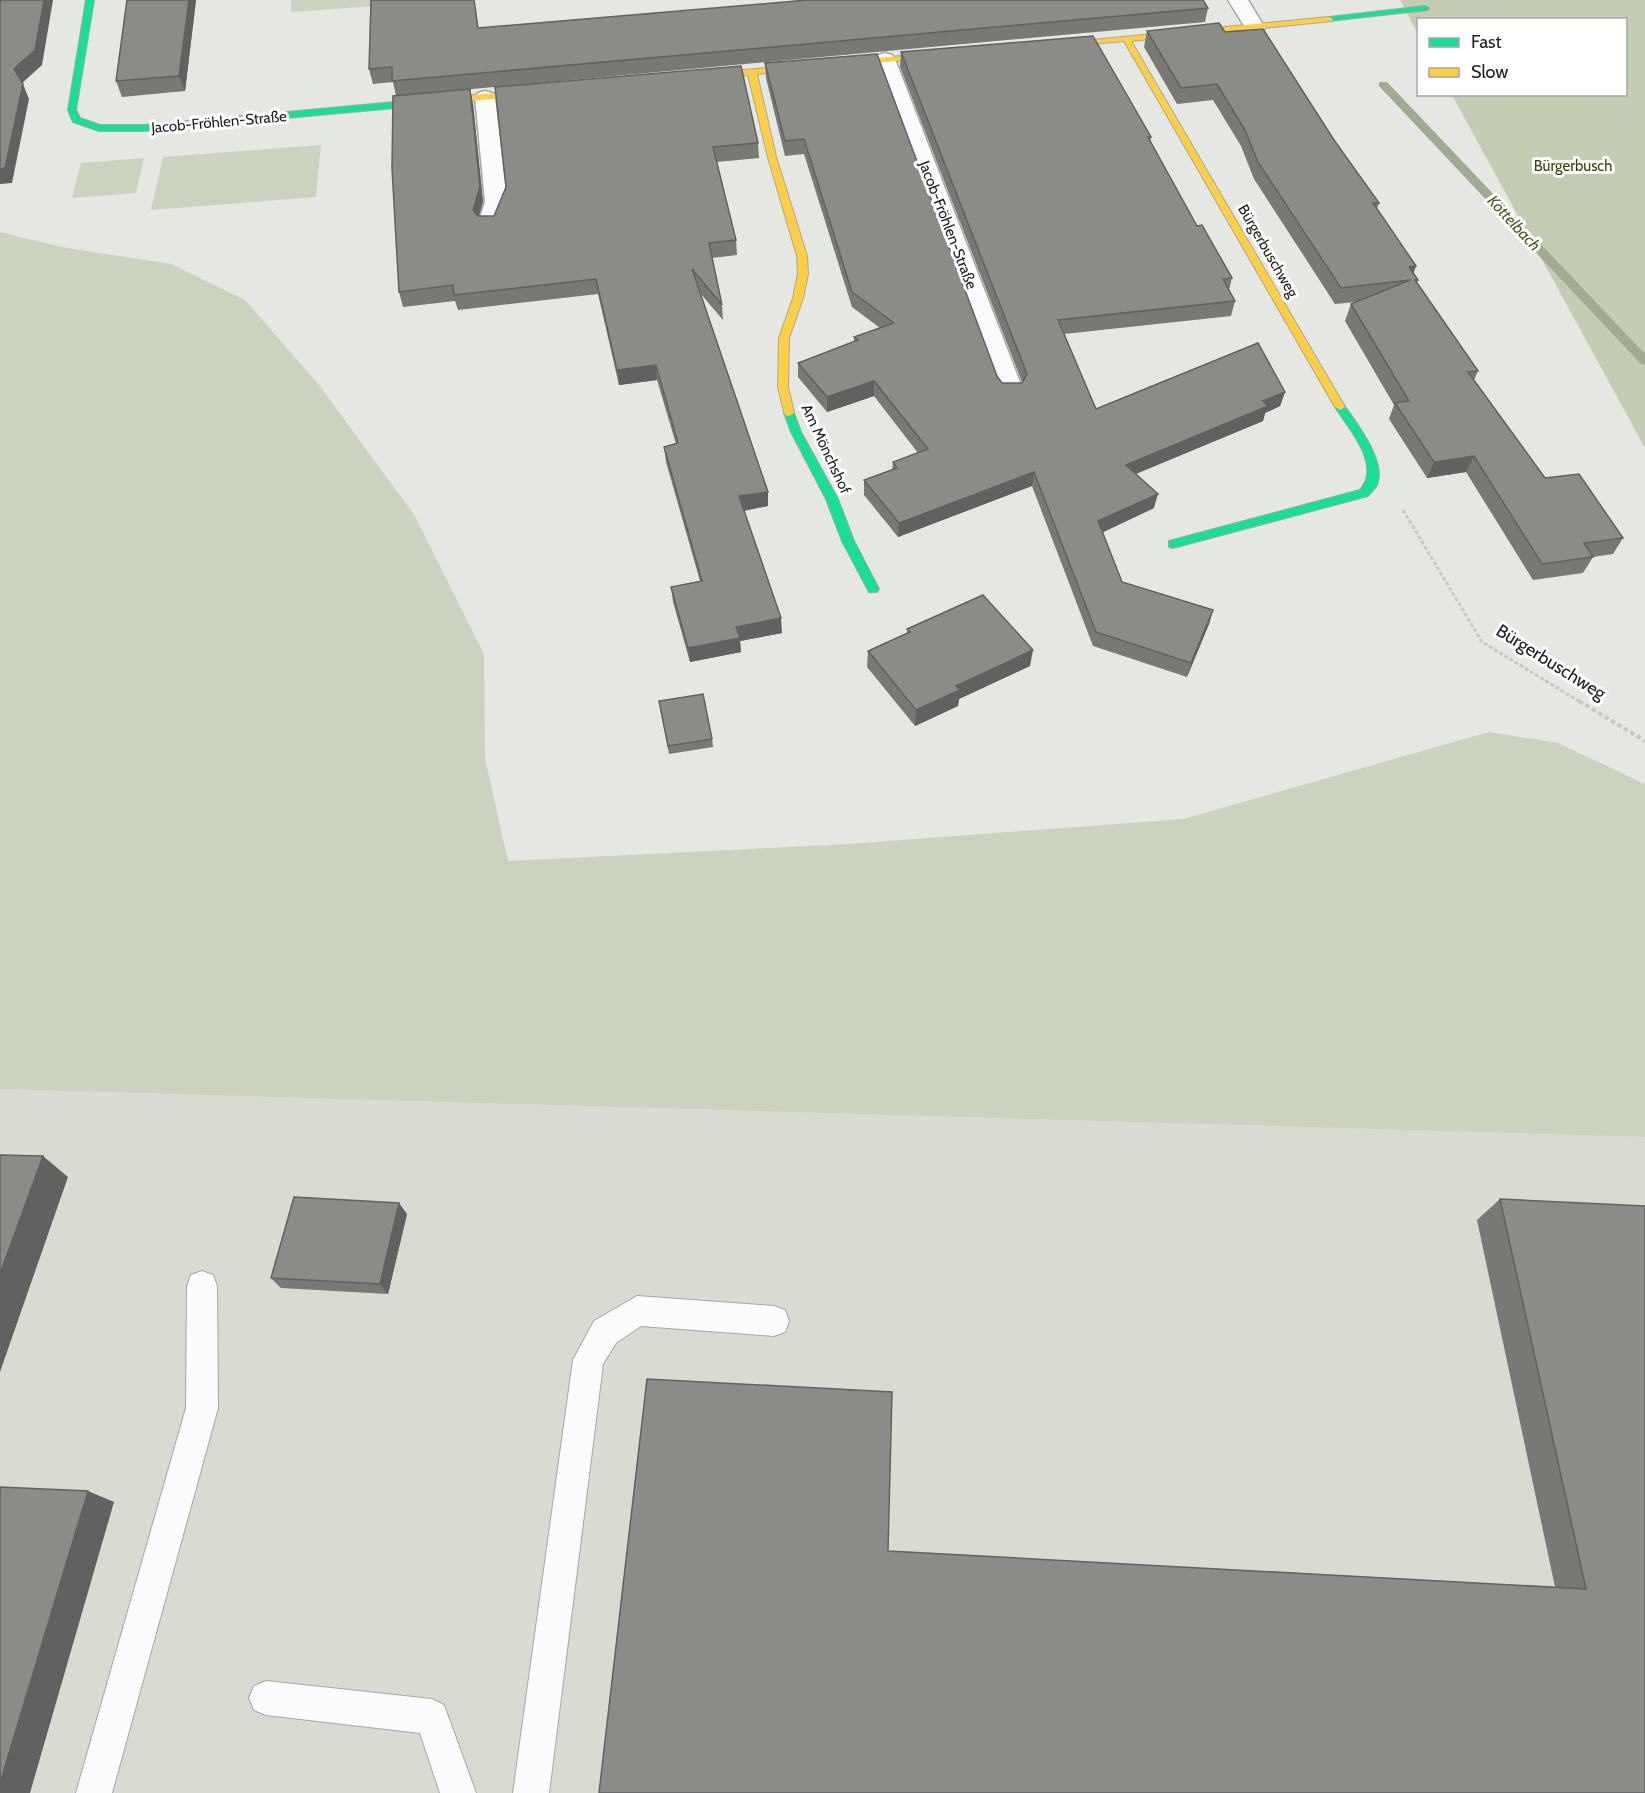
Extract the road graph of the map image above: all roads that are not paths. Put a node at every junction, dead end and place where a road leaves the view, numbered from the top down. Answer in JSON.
{"nodes":[{"id":1,"x":90,"y":0,"type":"edge"},
{"id":2,"x":1238,"y":0,"type":"edge"},
{"id":3,"x":1425,"y":8,"type":"road end"},
{"id":4,"x":1255,"y":28,"type":"junction"},
{"id":5,"x":1127,"y":40,"type":"junction"},
{"id":6,"x":1031,"y":48,"type":"edge"},
{"id":7,"x":964,"y":53,"type":"edge"},
{"id":8,"x":885,"y":59,"type":"junction"},
{"id":9,"x":752,"y":72,"type":"junction"},
{"id":10,"x":682,"y":79,"type":"edge"},
{"id":11,"x":554,"y":91,"type":"edge"},
{"id":12,"x":485,"y":97,"type":"junction"},
{"id":13,"x":489,"y":224,"type":"edge"},
{"id":14,"x":1010,"y":390,"type":"edge"},
{"id":15,"x":1173,"y":544,"type":"dead end"},
{"id":16,"x":873,"y":589,"type":"dead end"},
{"id":17,"x":202,"y":1286,"type":"dead end"},
{"id":18,"x":774,"y":1321,"type":"dead end"},
{"id":19,"x":266,"y":1698,"type":"dead end"},
{"id":20,"x":94,"y":1793,"type":"edge"},
{"id":21,"x":458,"y":1793,"type":"edge"},
{"id":22,"x":531,"y":1793,"type":"edge"}],
"edges":[{"from":1,"to":12,"type":"street","name":"Jacob-Fröhlen-Straße"},
{"from":2,"to":4,"type":"street"},
{"from":3,"to":4,"type":"street"},
{"from":4,"to":5,"type":"street"},
{"from":5,"to":6,"type":"street"},
{"from":5,"to":15,"type":"street","name":"Bürgerbuschweg"},
{"from":7,"to":8,"type":"street"},
{"from":8,"to":9,"type":"street"},
{"from":8,"to":14,"type":"street","name":"Jacob-Fröhlen-Straße"},
{"from":9,"to":10,"type":"street"},
{"from":9,"to":16,"type":"street","name":"Am Mönchshof"},
{"from":11,"to":12,"type":"street","name":"Jacob-Fröhlen-Straße"},
{"from":12,"to":13,"type":"street"},
{"from":17,"to":20,"type":"lane"},
{"from":18,"to":22,"type":"lane"},
{"from":19,"to":21,"type":"lane"}]}
